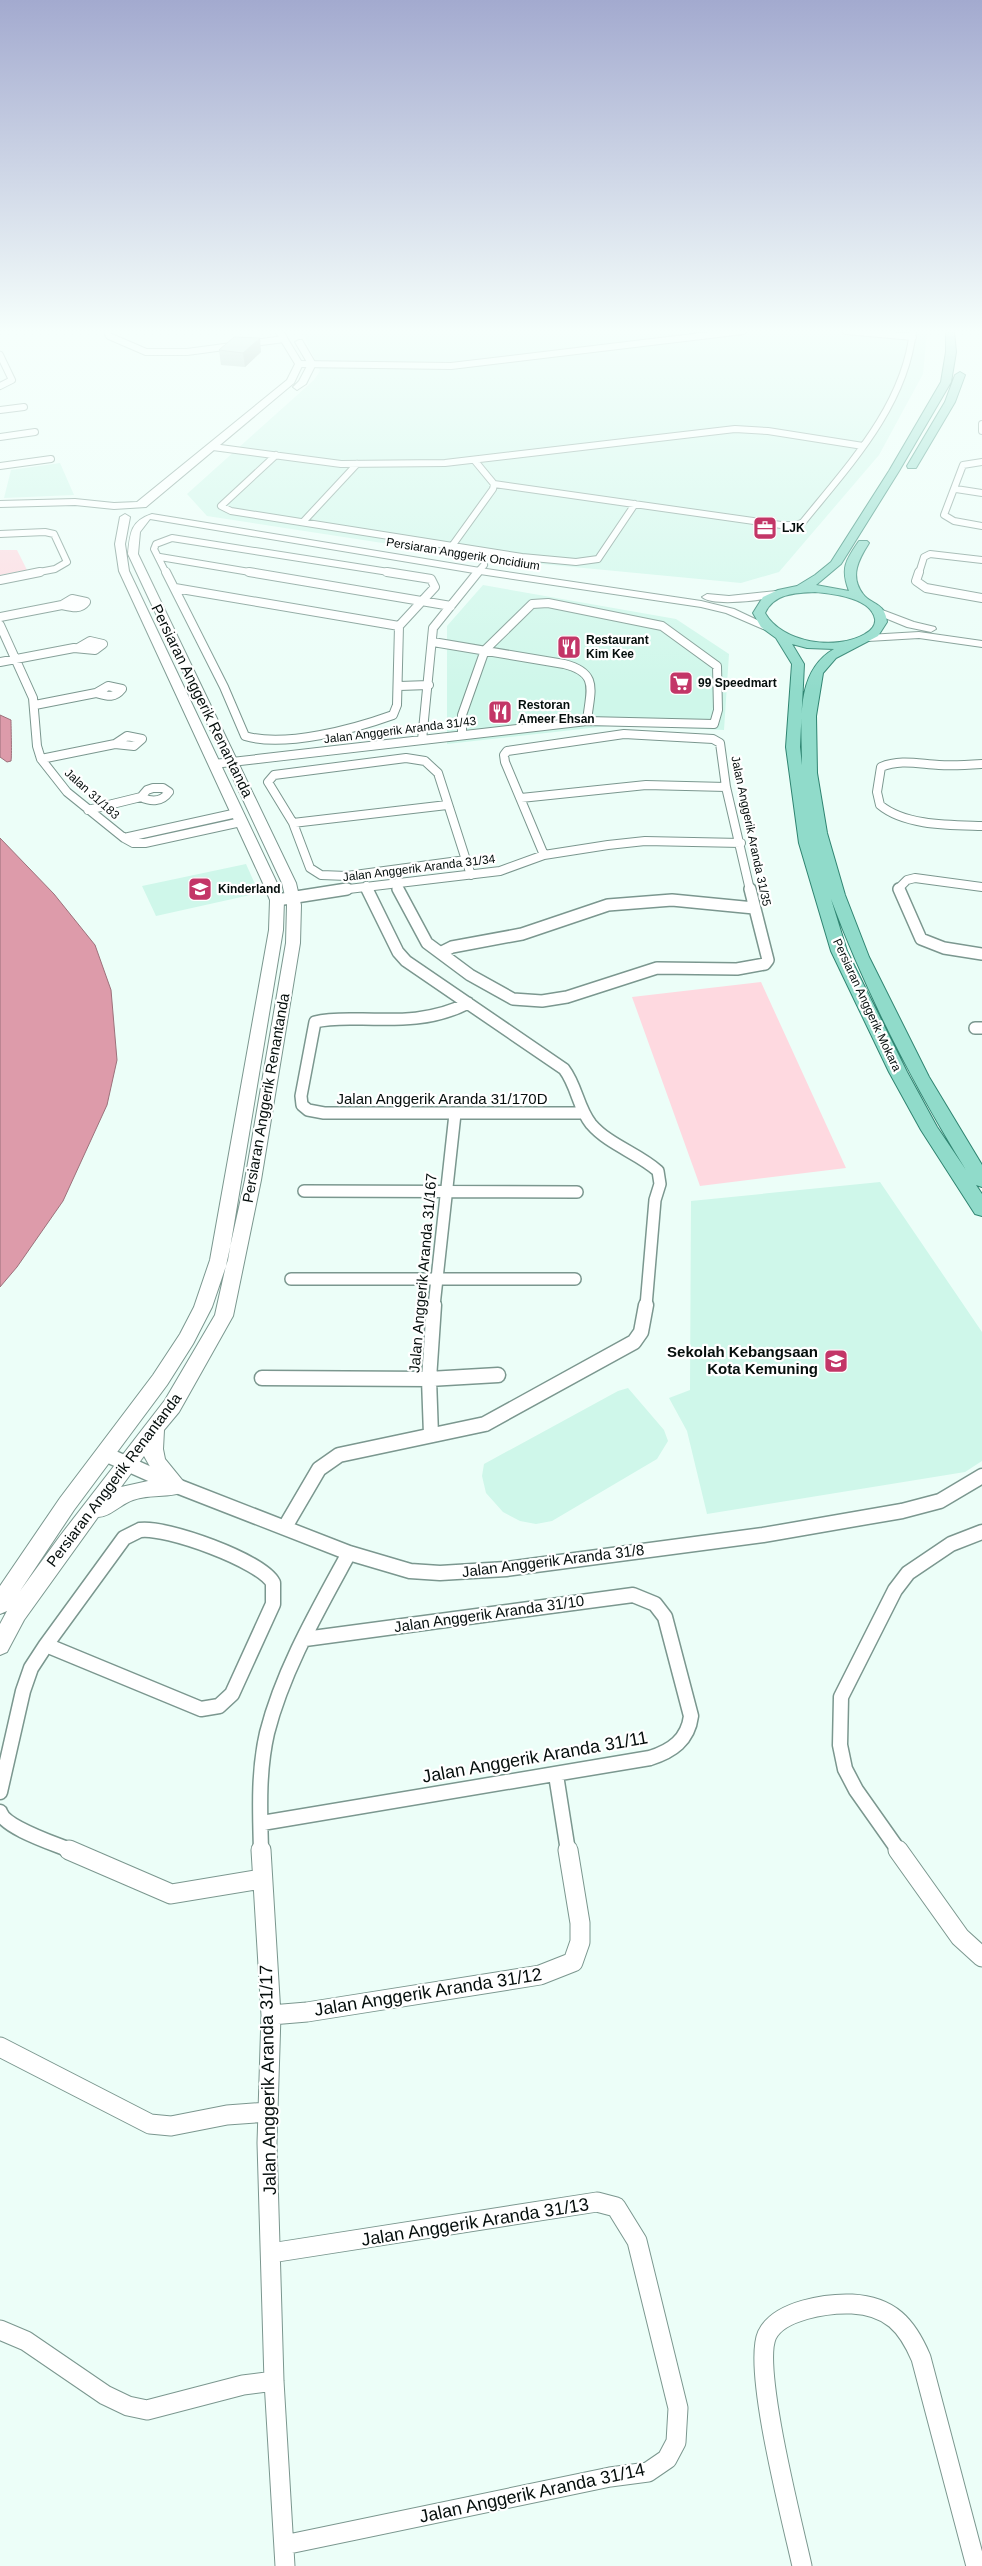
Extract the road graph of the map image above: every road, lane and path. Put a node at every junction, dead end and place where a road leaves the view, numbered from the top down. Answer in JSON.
{"nodes":[{"id":1,"x":209,"y":451,"type":"edge"},
{"id":2,"x":223,"y":451,"type":"edge"},
{"id":3,"x":246,"y":451,"type":"edge"},
{"id":4,"x":558,"y":451,"type":"edge"},
{"id":5,"x":859,"y":451,"type":"edge"},
{"id":6,"x":906,"y":451,"type":"edge"},
{"id":7,"x":921,"y":451,"type":"edge"},
{"id":8,"x":276,"y":455,"type":"junction"},
{"id":9,"x":51,"y":459,"type":"dead end"},
{"id":10,"x":475,"y":461,"type":"junction"},
{"id":11,"x":982,"y":462,"type":"edge"},
{"id":12,"x":357,"y":464,"type":"junction"},
{"id":13,"x":0,"y":466,"type":"edge"},
{"id":14,"x":905,"y":477,"type":"dead end"},
{"id":15,"x":494,"y":484,"type":"junction"},
{"id":16,"x":956,"y":489,"type":"junction"},
{"id":17,"x":176,"y":491,"type":"dead end"},
{"id":18,"x":982,"y":493,"type":"edge"},
{"id":19,"x":0,"y":504,"type":"edge"},
{"id":20,"x":635,"y":504,"type":"junction"},
{"id":21,"x":0,"y":509,"type":"edge"},
{"id":22,"x":146,"y":511,"type":"junction"},
{"id":23,"x":124,"y":516,"type":"junction"},
{"id":24,"x":304,"y":522,"type":"junction"},
{"id":25,"x":982,"y":526,"type":"edge"},
{"id":26,"x":870,"y":533,"type":"dead end"},
{"id":27,"x":0,"y":534,"type":"edge"},
{"id":28,"x":452,"y":546,"type":"junction"},
{"id":29,"x":160,"y":557,"type":"junction"},
{"id":30,"x":982,"y":560,"type":"edge"},
{"id":31,"x":482,"y":568,"type":"junction"},
{"id":32,"x":0,"y":580,"type":"edge"},
{"id":33,"x":175,"y":588,"type":"junction"},
{"id":34,"x":800,"y":589,"type":"junction"},
{"id":35,"x":776,"y":594,"type":"junction"},
{"id":36,"x":858,"y":597,"type":"junction"},
{"id":37,"x":982,"y":598,"type":"edge"},
{"id":38,"x":421,"y":601,"type":"junction"},
{"id":39,"x":62,"y":605,"type":"dead end"},
{"id":40,"x":451,"y":606,"type":"junction"},
{"id":41,"x":878,"y":611,"type":"junction"},
{"id":42,"x":0,"y":617,"type":"edge"},
{"id":43,"x":399,"y":626,"type":"junction"},
{"id":44,"x":767,"y":627,"type":"junction"},
{"id":45,"x":1,"y":629,"type":"edge"},
{"id":46,"x":982,"y":636,"type":"edge"},
{"id":47,"x":782,"y":637,"type":"junction"},
{"id":48,"x":864,"y":639,"type":"junction"},
{"id":49,"x":433,"y":642,"type":"junction"},
{"id":50,"x":982,"y":644,"type":"edge"},
{"id":51,"x":78,"y":648,"type":"dead end"},
{"id":52,"x":485,"y":650,"type":"junction"},
{"id":53,"x":16,"y":659,"type":"junction"},
{"id":54,"x":0,"y":662,"type":"edge"},
{"id":55,"x":429,"y":685,"type":"junction"},
{"id":56,"x":399,"y":686,"type":"junction"},
{"id":57,"x":96,"y":694,"type":"dead end"},
{"id":58,"x":35,"y":705,"type":"junction"},
{"id":59,"x":587,"y":721,"type":"junction"},
{"id":60,"x":462,"y":735,"type":"junction"},
{"id":61,"x":422,"y":740,"type":"junction"},
{"id":62,"x":115,"y":744,"type":"dead end"},
{"id":63,"x":41,"y":759,"type":"junction"},
{"id":64,"x":232,"y":762,"type":"junction"},
{"id":65,"x":214,"y":764,"type":"junction"},
{"id":66,"x":982,"y":764,"type":"edge"},
{"id":67,"x":726,"y":788,"type":"junction"},
{"id":68,"x":141,"y":797,"type":"dead end"},
{"id":69,"x":521,"y":798,"type":"junction"},
{"id":70,"x":447,"y":805,"type":"junction"},
{"id":71,"x":88,"y":810,"type":"junction"},
{"id":72,"x":239,"y":817,"type":"junction"},
{"id":73,"x":293,"y":823,"type":"junction"},
{"id":74,"x":982,"y":826,"type":"edge"},
{"id":75,"x":742,"y":843,"type":"junction"},
{"id":76,"x":544,"y":855,"type":"junction"},
{"id":77,"x":467,"y":860,"type":"junction"},
{"id":78,"x":471,"y":875,"type":"junction"},
{"id":79,"x":396,"y":883,"type":"junction"},
{"id":80,"x":366,"y":886,"type":"junction"},
{"id":81,"x":982,"y":887,"type":"edge"},
{"id":82,"x":295,"y":898,"type":"junction"},
{"id":83,"x":277,"y":900,"type":"junction"},
{"id":84,"x":754,"y":908,"type":"junction"},
{"id":85,"x":442,"y":952,"type":"junction"},
{"id":86,"x":982,"y":954,"type":"edge"},
{"id":87,"x":468,"y":1003,"type":"junction"},
{"id":88,"x":584,"y":1113,"type":"junction"},
{"id":89,"x":455,"y":1114,"type":"junction"},
{"id":90,"x":982,"y":1180,"type":"edge"},
{"id":91,"x":304,"y":1191,"type":"dead end"},
{"id":92,"x":577,"y":1192,"type":"dead end"},
{"id":93,"x":446,"y":1193,"type":"junction"},
{"id":94,"x":982,"y":1209,"type":"edge"},
{"id":95,"x":291,"y":1279,"type":"dead end"},
{"id":96,"x":436,"y":1279,"type":"junction"},
{"id":97,"x":575,"y":1279,"type":"dead end"},
{"id":98,"x":498,"y":1375,"type":"dead end"},
{"id":99,"x":262,"y":1378,"type":"dead end"},
{"id":100,"x":429,"y":1379,"type":"junction"},
{"id":101,"x":154,"y":1431,"type":"junction"},
{"id":102,"x":431,"y":1435,"type":"junction"},
{"id":103,"x":105,"y":1454,"type":"junction"},
{"id":104,"x":128,"y":1465,"type":"junction"},
{"id":105,"x":982,"y":1476,"type":"edge"},
{"id":106,"x":177,"y":1486,"type":"junction"},
{"id":107,"x":81,"y":1523,"type":"junction"},
{"id":108,"x":285,"y":1527,"type":"junction"},
{"id":109,"x":982,"y":1532,"type":"edge"},
{"id":110,"x":349,"y":1553,"type":"junction"},
{"id":111,"x":0,"y":1604,"type":"edge"},
{"id":112,"x":665,"y":1617,"type":"joint"},
{"id":113,"x":305,"y":1639,"type":"junction"},
{"id":114,"x":0,"y":1645,"type":"edge"},
{"id":115,"x":46,"y":1646,"type":"junction"},
{"id":116,"x":556,"y":1775,"type":"junction"},
{"id":117,"x":0,"y":1792,"type":"edge"},
{"id":118,"x":0,"y":1812,"type":"edge"},
{"id":119,"x":262,"y":1823,"type":"junction"},
{"id":120,"x":261,"y":1879,"type":"junction"},
{"id":121,"x":982,"y":1957,"type":"edge"},
{"id":122,"x":271,"y":2015,"type":"junction"},
{"id":123,"x":0,"y":2048,"type":"edge"},
{"id":124,"x":268,"y":2112,"type":"junction"},
{"id":125,"x":271,"y":2253,"type":"junction"},
{"id":126,"x":658,"y":2321,"type":"joint"},
{"id":127,"x":0,"y":2330,"type":"edge"},
{"id":128,"x":274,"y":2381,"type":"junction"},
{"id":129,"x":284,"y":2545,"type":"junction"},
{"id":130,"x":285,"y":2566,"type":"edge"},
{"id":131,"x":802,"y":2566,"type":"edge"},
{"id":132,"x":976,"y":2566,"type":"edge"}],
"edges":[{"from":1,"to":22,"type":"main road"},
{"from":2,"to":17,"type":"main road"},
{"from":3,"to":8,"type":"street"},
{"from":4,"to":10,"type":"street"},
{"from":5,"to":20,"type":"street"},
{"from":6,"to":34,"type":"main road"},
{"from":7,"to":14,"type":"main road"},
{"from":8,"to":12,"type":"street"},
{"from":8,"to":24,"type":"street"},
{"from":9,"to":13,"type":"street"},
{"from":10,"to":12,"type":"street"},
{"from":10,"to":15,"type":"street"},
{"from":11,"to":16,"type":"street"},
{"from":12,"to":24,"type":"street"},
{"from":15,"to":20,"type":"street"},
{"from":15,"to":28,"type":"street"},
{"from":16,"to":18,"type":"street"},
{"from":16,"to":25,"type":"street"},
{"from":19,"to":22,"type":"main road"},
{"from":20,"to":28,"type":"street"},
{"from":21,"to":23,"type":"main road"},
{"from":22,"to":23,"type":"main road"},
{"from":22,"to":23,"type":"main road"},
{"from":22,"to":31,"type":"main road","name":"Persiaran Anggerik Oncidium"},
{"from":22,"to":64,"type":"main road","name":"Persiaran Anggerik Renantanda"},
{"from":23,"to":65,"type":"main road","name":"Persiaran Anggerik Renantanda"},
{"from":24,"to":28,"type":"street"},
{"from":26,"to":36,"type":"main road"},
{"from":27,"to":32,"type":"street"},
{"from":29,"to":33,"type":"street"},
{"from":29,"to":38,"type":"street"},
{"from":29,"to":38,"type":"street"},
{"from":30,"to":37,"type":"street"},
{"from":31,"to":35,"type":"main road","name":"Persiaran Anggerik Oncidium"},
{"from":31,"to":40,"type":"street"},
{"from":31,"to":44,"type":"main road","name":"Persiaran Anggerik Oncidium"},
{"from":33,"to":43,"type":"street"},
{"from":33,"to":56,"type":"street"},
{"from":34,"to":35,"type":"main road"},
{"from":34,"to":36,"type":"main road"},
{"from":35,"to":44,"type":"main road"},
{"from":36,"to":41,"type":"main road"},
{"from":38,"to":40,"type":"street"},
{"from":38,"to":43,"type":"street"},
{"from":39,"to":42,"type":"street"},
{"from":40,"to":49,"type":"street"},
{"from":41,"to":46,"type":"main road"},
{"from":41,"to":48,"type":"main road"},
{"from":43,"to":56,"type":"street"},
{"from":44,"to":47,"type":"main road"},
{"from":45,"to":53,"type":"street","name":"Jalan 31/183"},
{"from":47,"to":48,"type":"main road"},
{"from":47,"to":94,"type":"main road","name":"Persiaran Anggerik Mokara"},
{"from":48,"to":50,"type":"main road"},
{"from":48,"to":90,"type":"main road","name":"Persiaran Anggerik Mokara"},
{"from":49,"to":52,"type":"street"},
{"from":49,"to":55,"type":"street"},
{"from":51,"to":53,"type":"street"},
{"from":52,"to":59,"type":"street"},
{"from":52,"to":59,"type":"street","name":"Jalan Anggerik Aranda 31/43"},
{"from":52,"to":60,"type":"street"},
{"from":53,"to":54,"type":"street"},
{"from":53,"to":58,"type":"street","name":"Jalan 31/183"},
{"from":55,"to":56,"type":"street"},
{"from":55,"to":61,"type":"street"},
{"from":57,"to":58,"type":"street"},
{"from":58,"to":63,"type":"street","name":"Jalan 31/183"},
{"from":59,"to":60,"type":"street","name":"Jalan Anggerik Aranda 31/43"},
{"from":60,"to":61,"type":"street","name":"Jalan Anggerik Aranda 31/43"},
{"from":61,"to":64,"type":"street","name":"Jalan Anggerik Aranda 31/43"},
{"from":62,"to":63,"type":"street"},
{"from":63,"to":71,"type":"street","name":"Jalan 31/183"},
{"from":64,"to":65,"type":"street","name":"Jalan Anggerik Aranda 31/43"},
{"from":64,"to":82,"type":"main road","name":"Persiaran Anggerik Renantanda"},
{"from":65,"to":72,"type":"main road","name":"Persiaran Anggerik Renantanda"},
{"from":66,"to":74,"type":"street"},
{"from":67,"to":69,"type":"street"},
{"from":67,"to":69,"type":"street","name":"Jalan Anggerik Aranda 31/35"},
{"from":67,"to":75,"type":"street","name":"Jalan Anggerik Aranda 31/35"},
{"from":68,"to":71,"type":"street"},
{"from":69,"to":76,"type":"street","name":"Jalan Anggerik Aranda 31/35"},
{"from":70,"to":73,"type":"street"},
{"from":70,"to":73,"type":"street"},
{"from":70,"to":77,"type":"street"},
{"from":71,"to":72,"type":"street","name":"Jalan 31/183"},
{"from":72,"to":83,"type":"main road","name":"Persiaran Anggerik Renantanda"},
{"from":73,"to":77,"type":"street"},
{"from":75,"to":76,"type":"street","name":"Jalan Anggerik Aranda 31/34"},
{"from":75,"to":84,"type":"street","name":"Jalan Anggerik Aranda 31/35"},
{"from":76,"to":78,"type":"street","name":"Jalan Anggerik Aranda 31/34"},
{"from":77,"to":78,"type":"street"},
{"from":78,"to":79,"type":"street","name":"Jalan Anggerik Aranda 31/34"},
{"from":79,"to":80,"type":"street","name":"Jalan Anggerik Aranda 31/34"},
{"from":79,"to":85,"type":"street"},
{"from":80,"to":82,"type":"street","name":"Jalan Anggerik Aranda 31/34"},
{"from":80,"to":87,"type":"street"},
{"from":81,"to":86,"type":"street"},
{"from":82,"to":83,"type":"street","name":"Jalan Anggerik Aranda 31/34"},
{"from":82,"to":101,"type":"main road","name":"Persiaran Anggerik Renantanda"},
{"from":83,"to":103,"type":"main road","name":"Persiaran Anggerik Renantanda"},
{"from":84,"to":85,"type":"street"},
{"from":84,"to":85,"type":"street","name":"Jalan Anggerik Aranda 31/35"},
{"from":87,"to":88,"type":"street"},
{"from":87,"to":89,"type":"street","name":"Jalan Anggerik Aranda 31/170D"},
{"from":88,"to":89,"type":"street","name":"Jalan Anggerik Aranda 31/170D"},
{"from":88,"to":102,"type":"street"},
{"from":89,"to":93,"type":"street","name":"Jalan Anggerik Aranda 31/167"},
{"from":91,"to":93,"type":"street"},
{"from":92,"to":93,"type":"street"},
{"from":93,"to":96,"type":"street","name":"Jalan Anggerik Aranda 31/167"},
{"from":95,"to":96,"type":"street"},
{"from":96,"to":97,"type":"street"},
{"from":96,"to":100,"type":"street","name":"Jalan Anggerik Aranda 31/167"},
{"from":98,"to":100,"type":"street"},
{"from":99,"to":100,"type":"street"},
{"from":100,"to":102,"type":"street","name":"Jalan Anggerik Aranda 31/167"},
{"from":101,"to":104,"type":"main road","name":"Persiaran Anggerik Renantanda"},
{"from":101,"to":106,"type":"main road"},
{"from":102,"to":108,"type":"street"},
{"from":103,"to":104,"type":"street","name":"Jalan Anggerik Aranda 31/8"},
{"from":103,"to":111,"type":"main road","name":"Persiaran Anggerik Renantanda"},
{"from":104,"to":106,"type":"street","name":"Jalan Anggerik Aranda 31/8"},
{"from":104,"to":107,"type":"main road","name":"Persiaran Anggerik Renantanda"},
{"from":105,"to":110,"type":"street","name":"Jalan Anggerik Aranda 31/8"},
{"from":106,"to":107,"type":"main road"},
{"from":106,"to":108,"type":"street","name":"Jalan Anggerik Aranda 31/8"},
{"from":107,"to":114,"type":"main road","name":"Persiaran Anggerik Renantanda"},
{"from":108,"to":110,"type":"street","name":"Jalan Anggerik Aranda 31/8"},
{"from":109,"to":121,"type":"street"},
{"from":110,"to":113,"type":"street","name":"Jalan Anggerik Aranda 31/17"},
{"from":112,"to":113,"type":"street","name":"Jalan Anggerik Aranda 31/10"},
{"from":112,"to":116,"type":"street","name":"Jalan Anggerik Aranda 31/11"},
{"from":113,"to":119,"type":"street","name":"Jalan Anggerik Aranda 31/17"},
{"from":115,"to":115,"type":"street"},
{"from":115,"to":117,"type":"street"},
{"from":116,"to":119,"type":"street","name":"Jalan Anggerik Aranda 31/11"},
{"from":116,"to":122,"type":"street","name":"Jalan Anggerik Aranda 31/12"},
{"from":118,"to":120,"type":"street"},
{"from":119,"to":120,"type":"street","name":"Jalan Anggerik Aranda 31/17"},
{"from":120,"to":122,"type":"street","name":"Jalan Anggerik Aranda 31/17"},
{"from":122,"to":124,"type":"street","name":"Jalan Anggerik Aranda 31/17"},
{"from":123,"to":124,"type":"street"},
{"from":124,"to":125,"type":"street","name":"Jalan Anggerik Aranda 31/17"},
{"from":125,"to":126,"type":"street","name":"Jalan Anggerik Aranda 31/13"},
{"from":125,"to":128,"type":"street","name":"Jalan Anggerik Aranda 31/17"},
{"from":126,"to":129,"type":"street","name":"Jalan Anggerik Aranda 31/14"},
{"from":127,"to":128,"type":"street"},
{"from":128,"to":129,"type":"street","name":"Jalan Anggerik Aranda 31/17"},
{"from":129,"to":130,"type":"street","name":"Jalan Anggerik Aranda 31/17"},
{"from":131,"to":132,"type":"street"}]}
